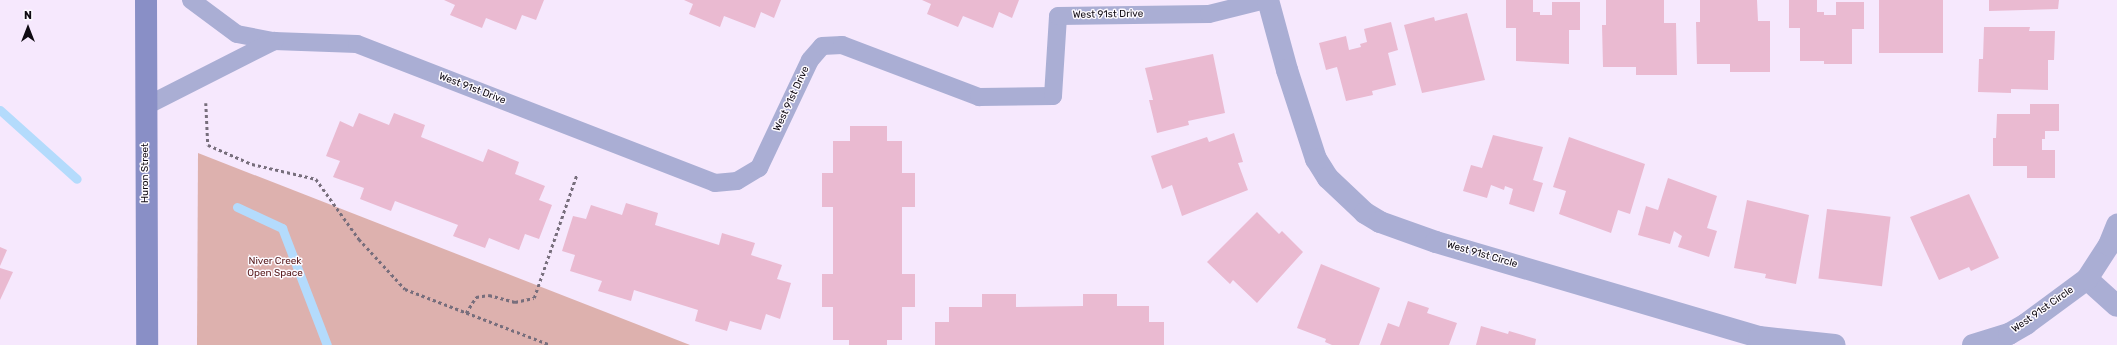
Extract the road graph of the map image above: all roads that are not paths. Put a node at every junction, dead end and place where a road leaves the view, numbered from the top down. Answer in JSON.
{"nodes":[{"id":1,"x":146,"y":0,"type":"edge"},
{"id":2,"x":192,"y":0,"type":"edge"},
{"id":3,"x":1265,"y":0,"type":"edge"},
{"id":4,"x":1268,"y":0,"type":"edge"},
{"id":5,"x":274,"y":41,"type":"junction"},
{"id":6,"x":146,"y":106,"type":"junction"},
{"id":7,"x":2117,"y":225,"type":"edge"},
{"id":8,"x":2087,"y":279,"type":"junction"},
{"id":9,"x":2117,"y":306,"type":"edge"},
{"id":10,"x":147,"y":345,"type":"edge"},
{"id":11,"x":1835,"y":345,"type":"edge"},
{"id":12,"x":1974,"y":345,"type":"edge"}],
"edges":[{"from":1,"to":6,"type":"main road","name":"Huron Street"},
{"from":2,"to":5,"type":"lane"},
{"from":3,"to":5,"type":"lane","name":"West 91st Drive"},
{"from":4,"to":11,"type":"street","name":"West 91st Circle"},
{"from":5,"to":6,"type":"lane"},
{"from":6,"to":10,"type":"main road","name":"Huron Street"},
{"from":7,"to":8,"type":"street","name":"West 91st Circle"},
{"from":8,"to":9,"type":"street"},
{"from":8,"to":12,"type":"street","name":"West 91st Circle"}]}
